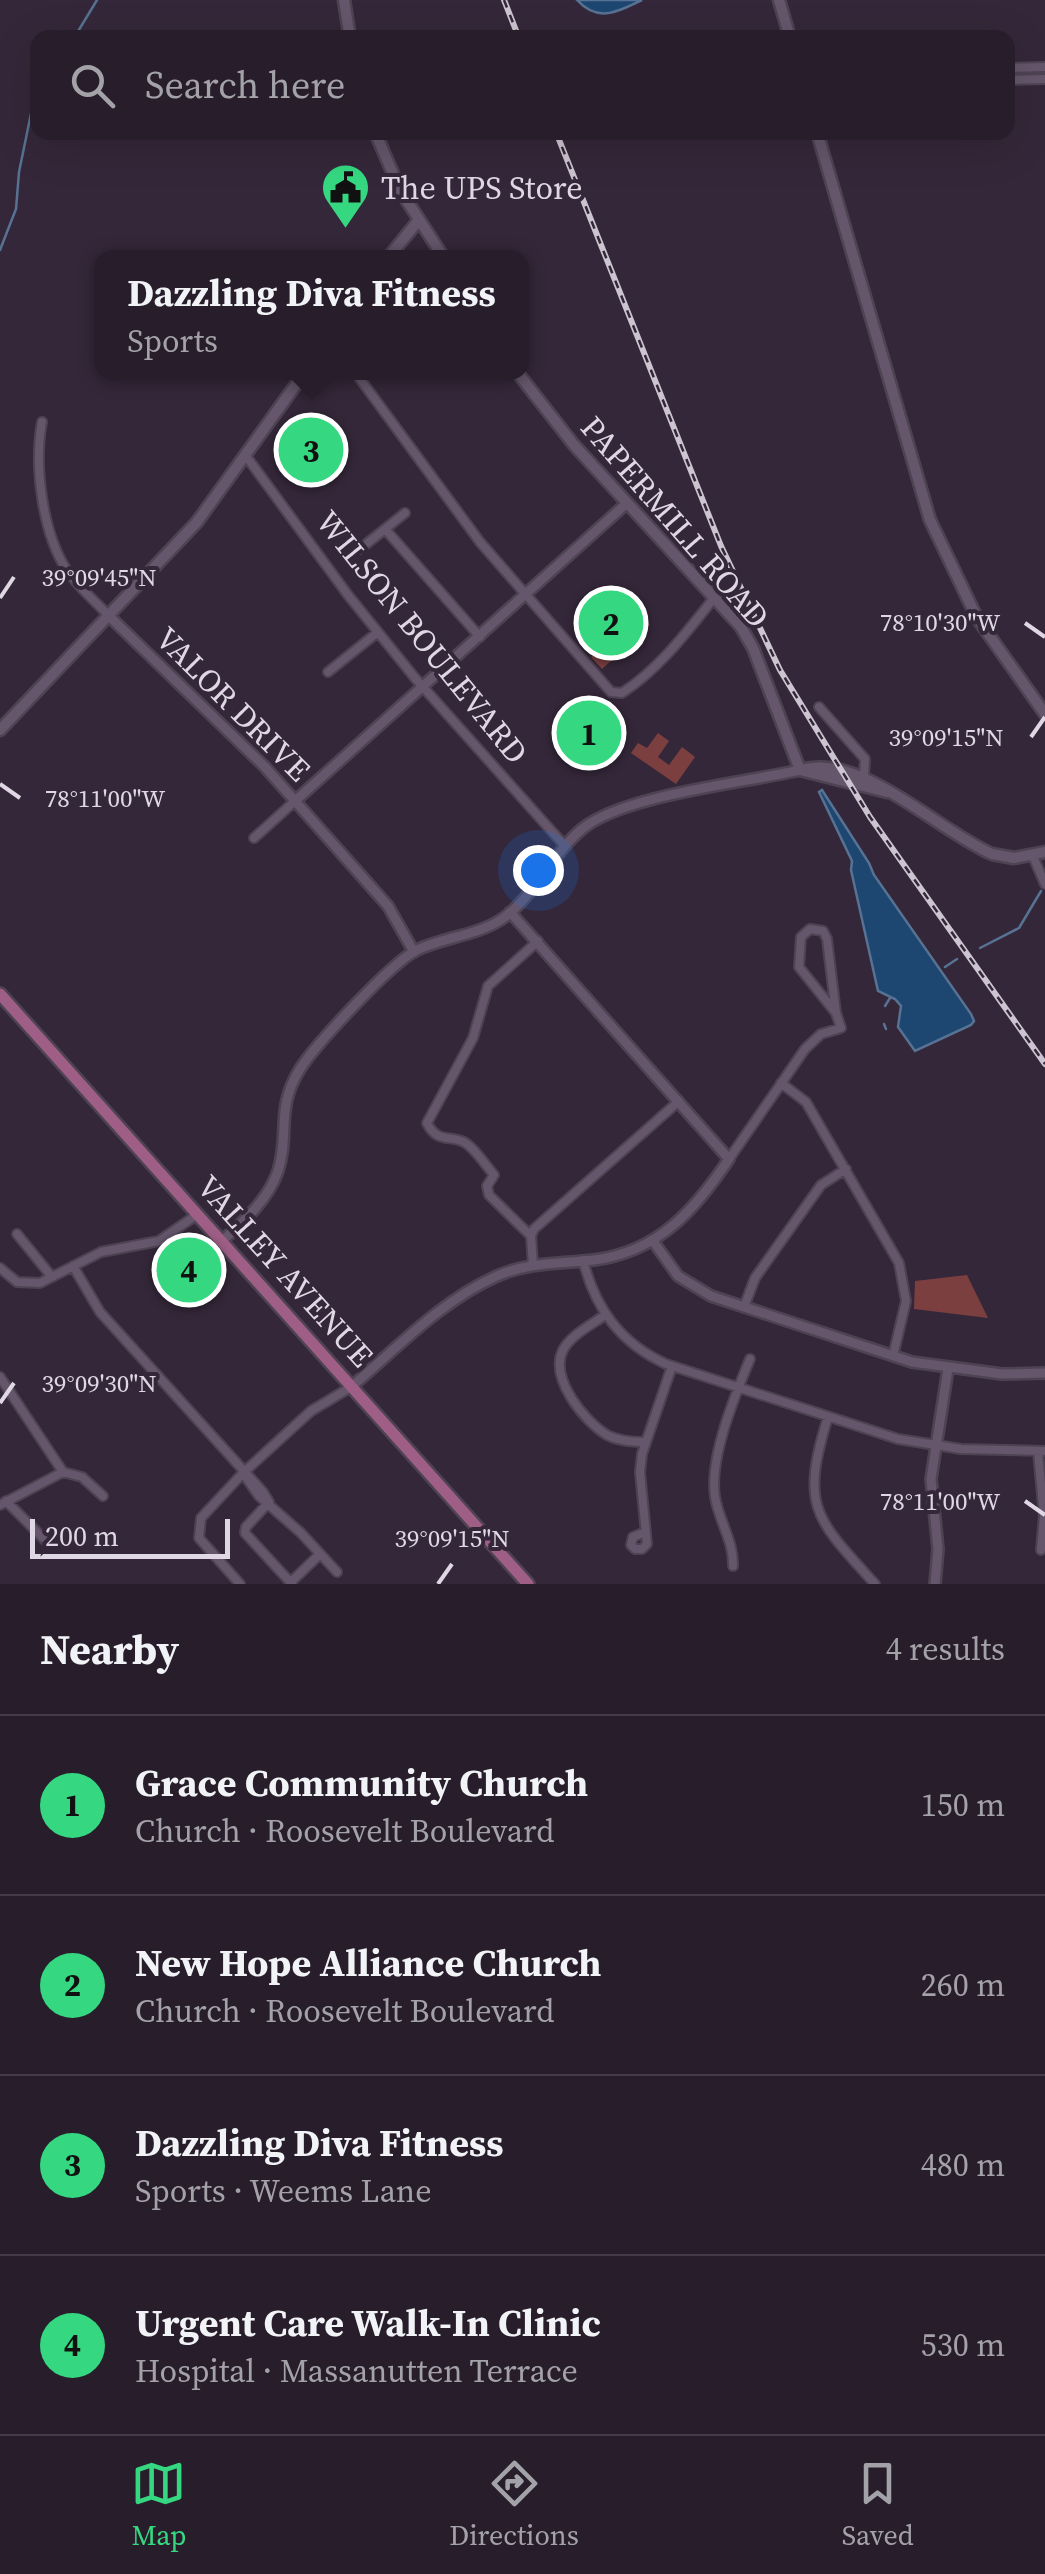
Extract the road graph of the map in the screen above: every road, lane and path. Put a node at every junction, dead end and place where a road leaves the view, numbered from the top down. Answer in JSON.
{"nodes":[{"id":1,"x":344,"y":0,"type":"edge"},
{"id":2,"x":779,"y":0,"type":"edge"},
{"id":3,"x":349,"y":30,"type":"edge"},
{"id":4,"x":788,"y":30,"type":"edge"},
{"id":5,"x":1045,"y":67,"type":"edge"},
{"id":6,"x":1015,"y":68,"type":"edge"},
{"id":7,"x":1045,"y":79,"type":"edge"},
{"id":8,"x":1015,"y":80,"type":"edge"},
{"id":9,"x":378,"y":140,"type":"edge"},
{"id":10,"x":820,"y":140,"type":"edge"},
{"id":11,"x":418,"y":221,"type":"junction"},
{"id":12,"x":394,"y":250,"type":"edge"},
{"id":13,"x":438,"y":250,"type":"edge"},
{"id":14,"x":300,"y":380,"type":"edge"},
{"id":15,"x":361,"y":380,"type":"edge"},
{"id":16,"x":523,"y":380,"type":"edge"},
{"id":17,"x":42,"y":422,"type":"dead end"},
{"id":18,"x":246,"y":456,"type":"junction"},
{"id":19,"x":627,"y":503,"type":"junction"},
{"id":20,"x":405,"y":513,"type":"dead end"},
{"id":21,"x":385,"y":529,"type":"junction"},
{"id":22,"x":360,"y":548,"type":"dead end"},
{"id":23,"x":524,"y":597,"type":"junction"},
{"id":24,"x":714,"y":598,"type":"junction"},
{"id":25,"x":110,"y":616,"type":"junction"},
{"id":26,"x":378,"y":632,"type":"junction"},
{"id":27,"x":480,"y":637,"type":"junction"},
{"id":28,"x":328,"y":672,"type":"dead end"},
{"id":29,"x":423,"y":687,"type":"junction"},
{"id":30,"x":818,"y":707,"type":"dead end"},
{"id":31,"x":1045,"y":714,"type":"edge"},
{"id":32,"x":0,"y":730,"type":"edge"},
{"id":33,"x":800,"y":770,"type":"junction"},
{"id":34,"x":864,"y":776,"type":"junction"},
{"id":35,"x":887,"y":792,"type":"junction"},
{"id":36,"x":295,"y":801,"type":"junction"},
{"id":37,"x":254,"y":838,"type":"dead end"},
{"id":38,"x":1045,"y":843,"type":"edge"},
{"id":39,"x":564,"y":846,"type":"junction"},
{"id":40,"x":1045,"y":852,"type":"edge"},
{"id":41,"x":1032,"y":854,"type":"junction"},
{"id":42,"x":1045,"y":884,"type":"edge"},
{"id":43,"x":510,"y":912,"type":"junction"},
{"id":44,"x":538,"y":941,"type":"junction"},
{"id":45,"x":414,"y":952,"type":"junction"},
{"id":46,"x":0,"y":994,"type":"edge"},
{"id":47,"x":836,"y":1013,"type":"junction"},
{"id":48,"x":781,"y":1083,"type":"junction"},
{"id":49,"x":680,"y":1100,"type":"junction"},
{"id":50,"x":729,"y":1159,"type":"junction"},
{"id":51,"x":846,"y":1169,"type":"junction"},
{"id":52,"x":198,"y":1214,"type":"junction"},
{"id":53,"x":16,"y":1234,"type":"dead end"},
{"id":54,"x":531,"y":1236,"type":"junction"},
{"id":55,"x":222,"y":1241,"type":"junction"},
{"id":56,"x":653,"y":1242,"type":"junction"},
{"id":57,"x":583,"y":1260,"type":"junction"},
{"id":58,"x":533,"y":1265,"type":"junction"},
{"id":59,"x":73,"y":1266,"type":"junction"},
{"id":60,"x":0,"y":1268,"type":"edge"},
{"id":61,"x":52,"y":1277,"type":"junction"},
{"id":62,"x":744,"y":1307,"type":"junction"},
{"id":63,"x":605,"y":1315,"type":"junction"},
{"id":64,"x":893,"y":1356,"type":"junction"},
{"id":65,"x":750,"y":1359,"type":"dead end"},
{"id":66,"x":672,"y":1366,"type":"junction"},
{"id":67,"x":948,"y":1369,"type":"junction"},
{"id":68,"x":1045,"y":1373,"type":"edge"},
{"id":69,"x":0,"y":1377,"type":"edge"},
{"id":70,"x":351,"y":1386,"type":"junction"},
{"id":71,"x":738,"y":1388,"type":"junction"},
{"id":72,"x":828,"y":1417,"type":"junction"},
{"id":73,"x":645,"y":1442,"type":"junction"},
{"id":74,"x":935,"y":1446,"type":"junction"},
{"id":75,"x":1042,"y":1451,"type":"edge"},
{"id":76,"x":63,"y":1472,"type":"junction"},
{"id":77,"x":243,"y":1473,"type":"junction"},
{"id":78,"x":103,"y":1496,"type":"dead end"},
{"id":79,"x":269,"y":1502,"type":"junction"},
{"id":80,"x":3,"y":1503,"type":"edge"},
{"id":81,"x":646,"y":1532,"type":"dead end"},
{"id":82,"x":46,"y":1541,"type":"dead end"},
{"id":83,"x":1041,"y":1550,"type":"dead end"},
{"id":84,"x":320,"y":1554,"type":"junction"},
{"id":85,"x":733,"y":1566,"type":"dead end"},
{"id":86,"x":337,"y":1572,"type":"dead end"},
{"id":87,"x":292,"y":1583,"type":"edge"},
{"id":88,"x":240,"y":1584,"type":"edge"},
{"id":89,"x":528,"y":1584,"type":"edge"},
{"id":90,"x":875,"y":1584,"type":"edge"},
{"id":91,"x":936,"y":1584,"type":"edge"}],
"edges":[{"from":1,"to":3,"type":"main road"},
{"from":2,"to":4,"type":"main road"},
{"from":5,"to":6,"type":"street"},
{"from":7,"to":8,"type":"street"},
{"from":9,"to":11,"type":"main road"},
{"from":10,"to":31,"type":"main road"},
{"from":11,"to":12,"type":"main road"},
{"from":11,"to":13,"type":"main road"},
{"from":14,"to":18,"type":"main road"},
{"from":15,"to":23,"type":"street"},
{"from":16,"to":19,"type":"main road","name":"PAPERMILL ROAD"},
{"from":17,"to":25,"type":"street","name":"VALOR DRIVE"},
{"from":18,"to":25,"type":"main road"},
{"from":18,"to":26,"type":"street","name":"WILSON BOULEVARD"},
{"from":19,"to":23,"type":"street"},
{"from":19,"to":24,"type":"main road","name":"PAPERMILL ROAD"},
{"from":20,"to":21,"type":"street"},
{"from":21,"to":22,"type":"street"},
{"from":21,"to":27,"type":"street"},
{"from":23,"to":24,"type":"street"},
{"from":23,"to":27,"type":"street"},
{"from":24,"to":33,"type":"main road","name":"PAPERMILL ROAD"},
{"from":25,"to":32,"type":"main road"},
{"from":25,"to":36,"type":"street","name":"VALOR DRIVE"},
{"from":26,"to":28,"type":"street"},
{"from":26,"to":29,"type":"street","name":"WILSON BOULEVARD"},
{"from":27,"to":29,"type":"street"},
{"from":29,"to":36,"type":"street"},
{"from":29,"to":39,"type":"street","name":"WILSON BOULEVARD"},
{"from":30,"to":34,"type":"street"},
{"from":33,"to":34,"type":"main road"},
{"from":33,"to":35,"type":"main road"},
{"from":33,"to":39,"type":"street"},
{"from":34,"to":35,"type":"main road"},
{"from":35,"to":41,"type":"main road"},
{"from":36,"to":37,"type":"street"},
{"from":36,"to":45,"type":"street","name":"VALOR DRIVE"},
{"from":38,"to":41,"type":"main road"},
{"from":39,"to":43,"type":"street"},
{"from":40,"to":41,"type":"main road"},
{"from":41,"to":42,"type":"street"},
{"from":43,"to":44,"type":"street"},
{"from":43,"to":45,"type":"street"},
{"from":44,"to":49,"type":"street"},
{"from":44,"to":54,"type":"street"},
{"from":45,"to":55,"type":"street"},
{"from":46,"to":52,"type":"main road","name":"VALLEY AVENUE"},
{"from":47,"to":47,"type":"street"},
{"from":47,"to":48,"type":"street"},
{"from":48,"to":50,"type":"street"},
{"from":48,"to":51,"type":"street"},
{"from":49,"to":50,"type":"street"},
{"from":49,"to":54,"type":"street"},
{"from":50,"to":56,"type":"street"},
{"from":51,"to":62,"type":"street"},
{"from":51,"to":64,"type":"street"},
{"from":52,"to":55,"type":"main road","name":"VALLEY AVENUE"},
{"from":52,"to":59,"type":"street"},
{"from":53,"to":61,"type":"street"},
{"from":54,"to":58,"type":"street"},
{"from":55,"to":70,"type":"main road","name":"VALLEY AVENUE"},
{"from":56,"to":57,"type":"street"},
{"from":56,"to":62,"type":"street"},
{"from":57,"to":58,"type":"street"},
{"from":57,"to":63,"type":"street"},
{"from":58,"to":70,"type":"street"},
{"from":59,"to":61,"type":"street"},
{"from":59,"to":77,"type":"street"},
{"from":60,"to":61,"type":"street"},
{"from":62,"to":64,"type":"street"},
{"from":63,"to":66,"type":"street"},
{"from":63,"to":73,"type":"street"},
{"from":64,"to":67,"type":"street"},
{"from":65,"to":71,"type":"street"},
{"from":66,"to":71,"type":"street"},
{"from":66,"to":73,"type":"street"},
{"from":67,"to":68,"type":"street"},
{"from":67,"to":74,"type":"street"},
{"from":69,"to":76,"type":"street"},
{"from":70,"to":77,"type":"street"},
{"from":70,"to":89,"type":"main road","name":"VALLEY AVENUE"},
{"from":71,"to":72,"type":"street"},
{"from":71,"to":85,"type":"street"},
{"from":72,"to":74,"type":"street"},
{"from":72,"to":90,"type":"street"},
{"from":73,"to":81,"type":"street"},
{"from":74,"to":75,"type":"street"},
{"from":74,"to":91,"type":"street"},
{"from":75,"to":83,"type":"street"},
{"from":76,"to":78,"type":"street"},
{"from":76,"to":80,"type":"street"},
{"from":77,"to":79,"type":"street"},
{"from":77,"to":88,"type":"street"},
{"from":79,"to":84,"type":"street"},
{"from":79,"to":87,"type":"street"},
{"from":80,"to":82,"type":"street"},
{"from":84,"to":86,"type":"street"},
{"from":84,"to":87,"type":"street"}]}
